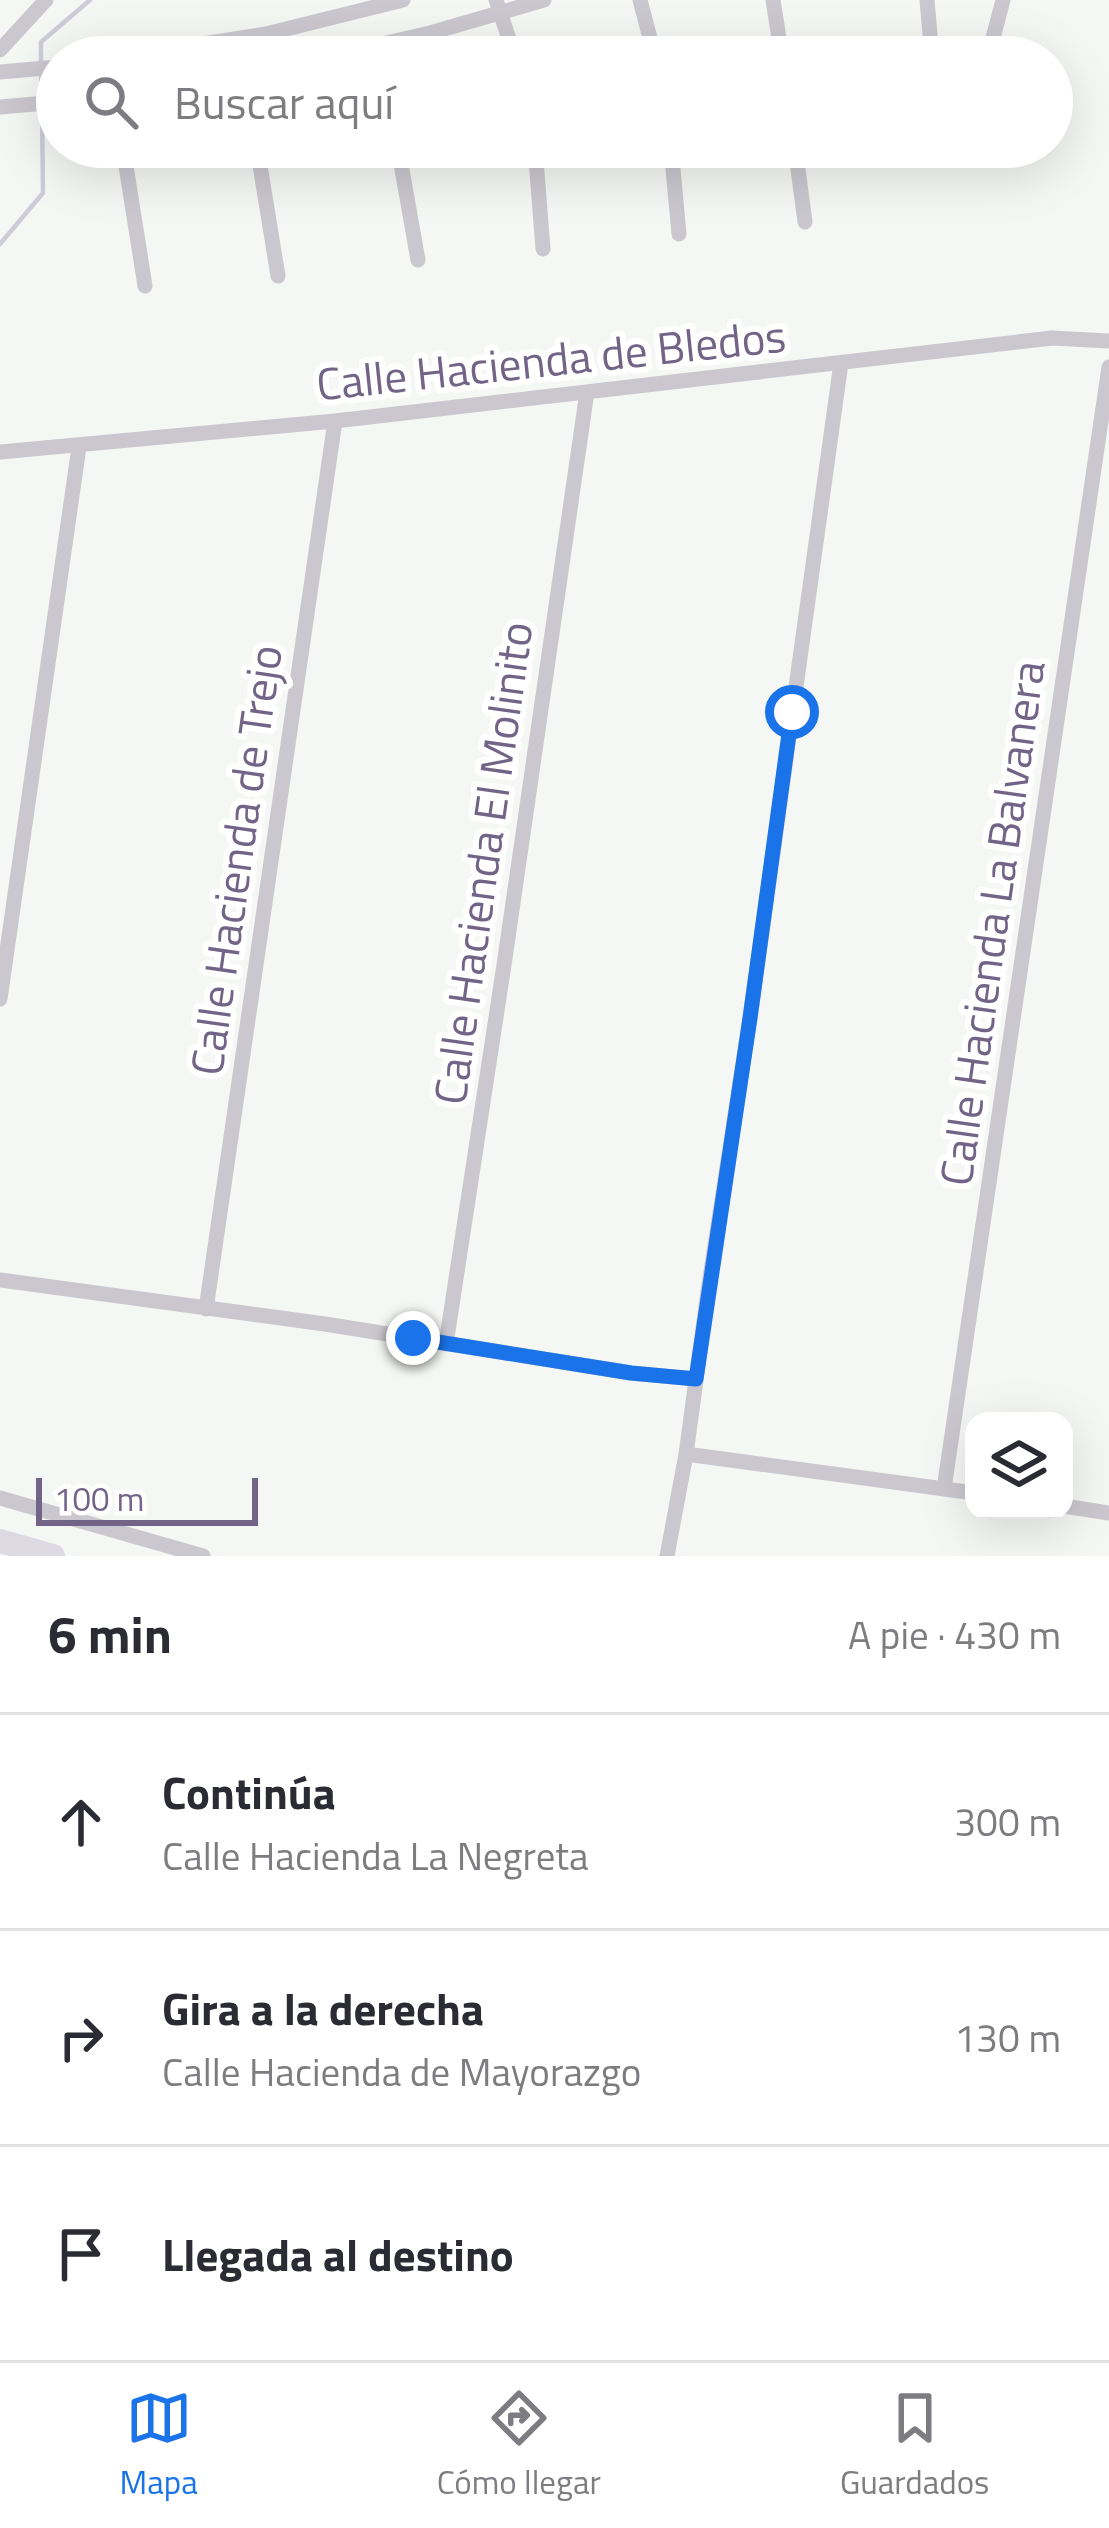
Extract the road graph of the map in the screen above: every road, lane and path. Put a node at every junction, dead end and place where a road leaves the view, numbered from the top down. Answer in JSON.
{"nodes":[{"id":1,"x":46,"y":0,"type":"edge"},
{"id":2,"x":403,"y":0,"type":"edge"},
{"id":3,"x":544,"y":0,"type":"edge"},
{"id":4,"x":640,"y":0,"type":"edge"},
{"id":5,"x":772,"y":0,"type":"edge"},
{"id":6,"x":927,"y":0,"type":"edge"},
{"id":7,"x":1003,"y":0,"type":"edge"},
{"id":8,"x":498,"y":6,"type":"edge"},
{"id":9,"x":254,"y":36,"type":"edge"},
{"id":10,"x":420,"y":36,"type":"edge"},
{"id":11,"x":508,"y":36,"type":"edge"},
{"id":12,"x":650,"y":36,"type":"edge"},
{"id":13,"x":778,"y":36,"type":"edge"},
{"id":14,"x":930,"y":36,"type":"edge"},
{"id":15,"x":994,"y":36,"type":"edge"},
{"id":16,"x":0,"y":50,"type":"edge"},
{"id":17,"x":36,"y":69,"type":"edge"},
{"id":18,"x":5,"y":72,"type":"edge"},
{"id":19,"x":126,"y":168,"type":"edge"},
{"id":20,"x":260,"y":168,"type":"edge"},
{"id":21,"x":402,"y":168,"type":"edge"},
{"id":22,"x":537,"y":168,"type":"edge"},
{"id":23,"x":673,"y":168,"type":"edge"},
{"id":24,"x":798,"y":168,"type":"edge"},
{"id":25,"x":805,"y":222,"type":"dead end"},
{"id":26,"x":679,"y":234,"type":"dead end"},
{"id":27,"x":543,"y":249,"type":"dead end"},
{"id":28,"x":418,"y":260,"type":"dead end"},
{"id":29,"x":278,"y":276,"type":"dead end"},
{"id":30,"x":145,"y":286,"type":"dead end"},
{"id":31,"x":1109,"y":341,"type":"edge"},
{"id":32,"x":841,"y":363,"type":"junction"},
{"id":33,"x":1109,"y":367,"type":"edge"},
{"id":34,"x":587,"y":392,"type":"junction"},
{"id":35,"x":335,"y":421,"type":"junction"},
{"id":36,"x":79,"y":447,"type":"junction"},
{"id":37,"x":0,"y":452,"type":"edge"},
{"id":38,"x":0,"y":999,"type":"edge"},
{"id":39,"x":0,"y":1280,"type":"edge"},
{"id":40,"x":206,"y":1309,"type":"junction"},
{"id":41,"x":446,"y":1344,"type":"junction"},
{"id":42,"x":696,"y":1379,"type":"junction"},
{"id":43,"x":686,"y":1454,"type":"junction"},
{"id":44,"x":944,"y":1489,"type":"junction"},
{"id":45,"x":965,"y":1492,"type":"edge"},
{"id":46,"x":0,"y":1498,"type":"edge"},
{"id":47,"x":1073,"y":1507,"type":"edge"},
{"id":48,"x":1109,"y":1513,"type":"edge"},
{"id":49,"x":0,"y":1541,"type":"edge"},
{"id":50,"x":53,"y":1556,"type":"edge"},
{"id":51,"x":202,"y":1556,"type":"edge"},
{"id":52,"x":667,"y":1556,"type":"edge"}],
"edges":[{"from":1,"to":16,"type":"street"},
{"from":2,"to":9,"type":"street"},
{"from":3,"to":8,"type":"street"},
{"from":4,"to":12,"type":"street"},
{"from":5,"to":13,"type":"street"},
{"from":6,"to":14,"type":"street"},
{"from":7,"to":15,"type":"street"},
{"from":8,"to":10,"type":"street"},
{"from":8,"to":11,"type":"street"},
{"from":17,"to":18,"type":"street"},
{"from":19,"to":30,"type":"street"},
{"from":20,"to":29,"type":"street"},
{"from":21,"to":28,"type":"street"},
{"from":22,"to":27,"type":"street"},
{"from":23,"to":26,"type":"street"},
{"from":24,"to":25,"type":"street"},
{"from":31,"to":32,"type":"street","name":"Calle Hacienda de Bledos"},
{"from":32,"to":34,"type":"street","name":"Calle Hacienda de Bledos"},
{"from":32,"to":42,"type":"street"},
{"from":33,"to":44,"type":"street","name":"Calle Hacienda La Balvanera"},
{"from":34,"to":35,"type":"street","name":"Calle Hacienda de Bledos"},
{"from":34,"to":41,"type":"street","name":"Calle Hacienda El Molinito"},
{"from":35,"to":36,"type":"street","name":"Calle Hacienda de Bledos"},
{"from":35,"to":40,"type":"street","name":"Calle Hacienda de Trejo"},
{"from":36,"to":37,"type":"street","name":"Calle Hacienda de Bledos"},
{"from":36,"to":38,"type":"street"},
{"from":39,"to":40,"type":"street"},
{"from":40,"to":41,"type":"street"},
{"from":41,"to":42,"type":"street"},
{"from":42,"to":43,"type":"street"},
{"from":43,"to":44,"type":"street"},
{"from":43,"to":52,"type":"street"},
{"from":44,"to":45,"type":"street"},
{"from":46,"to":51,"type":"street"},
{"from":47,"to":48,"type":"street"},
{"from":49,"to":50,"type":"main road"}]}
